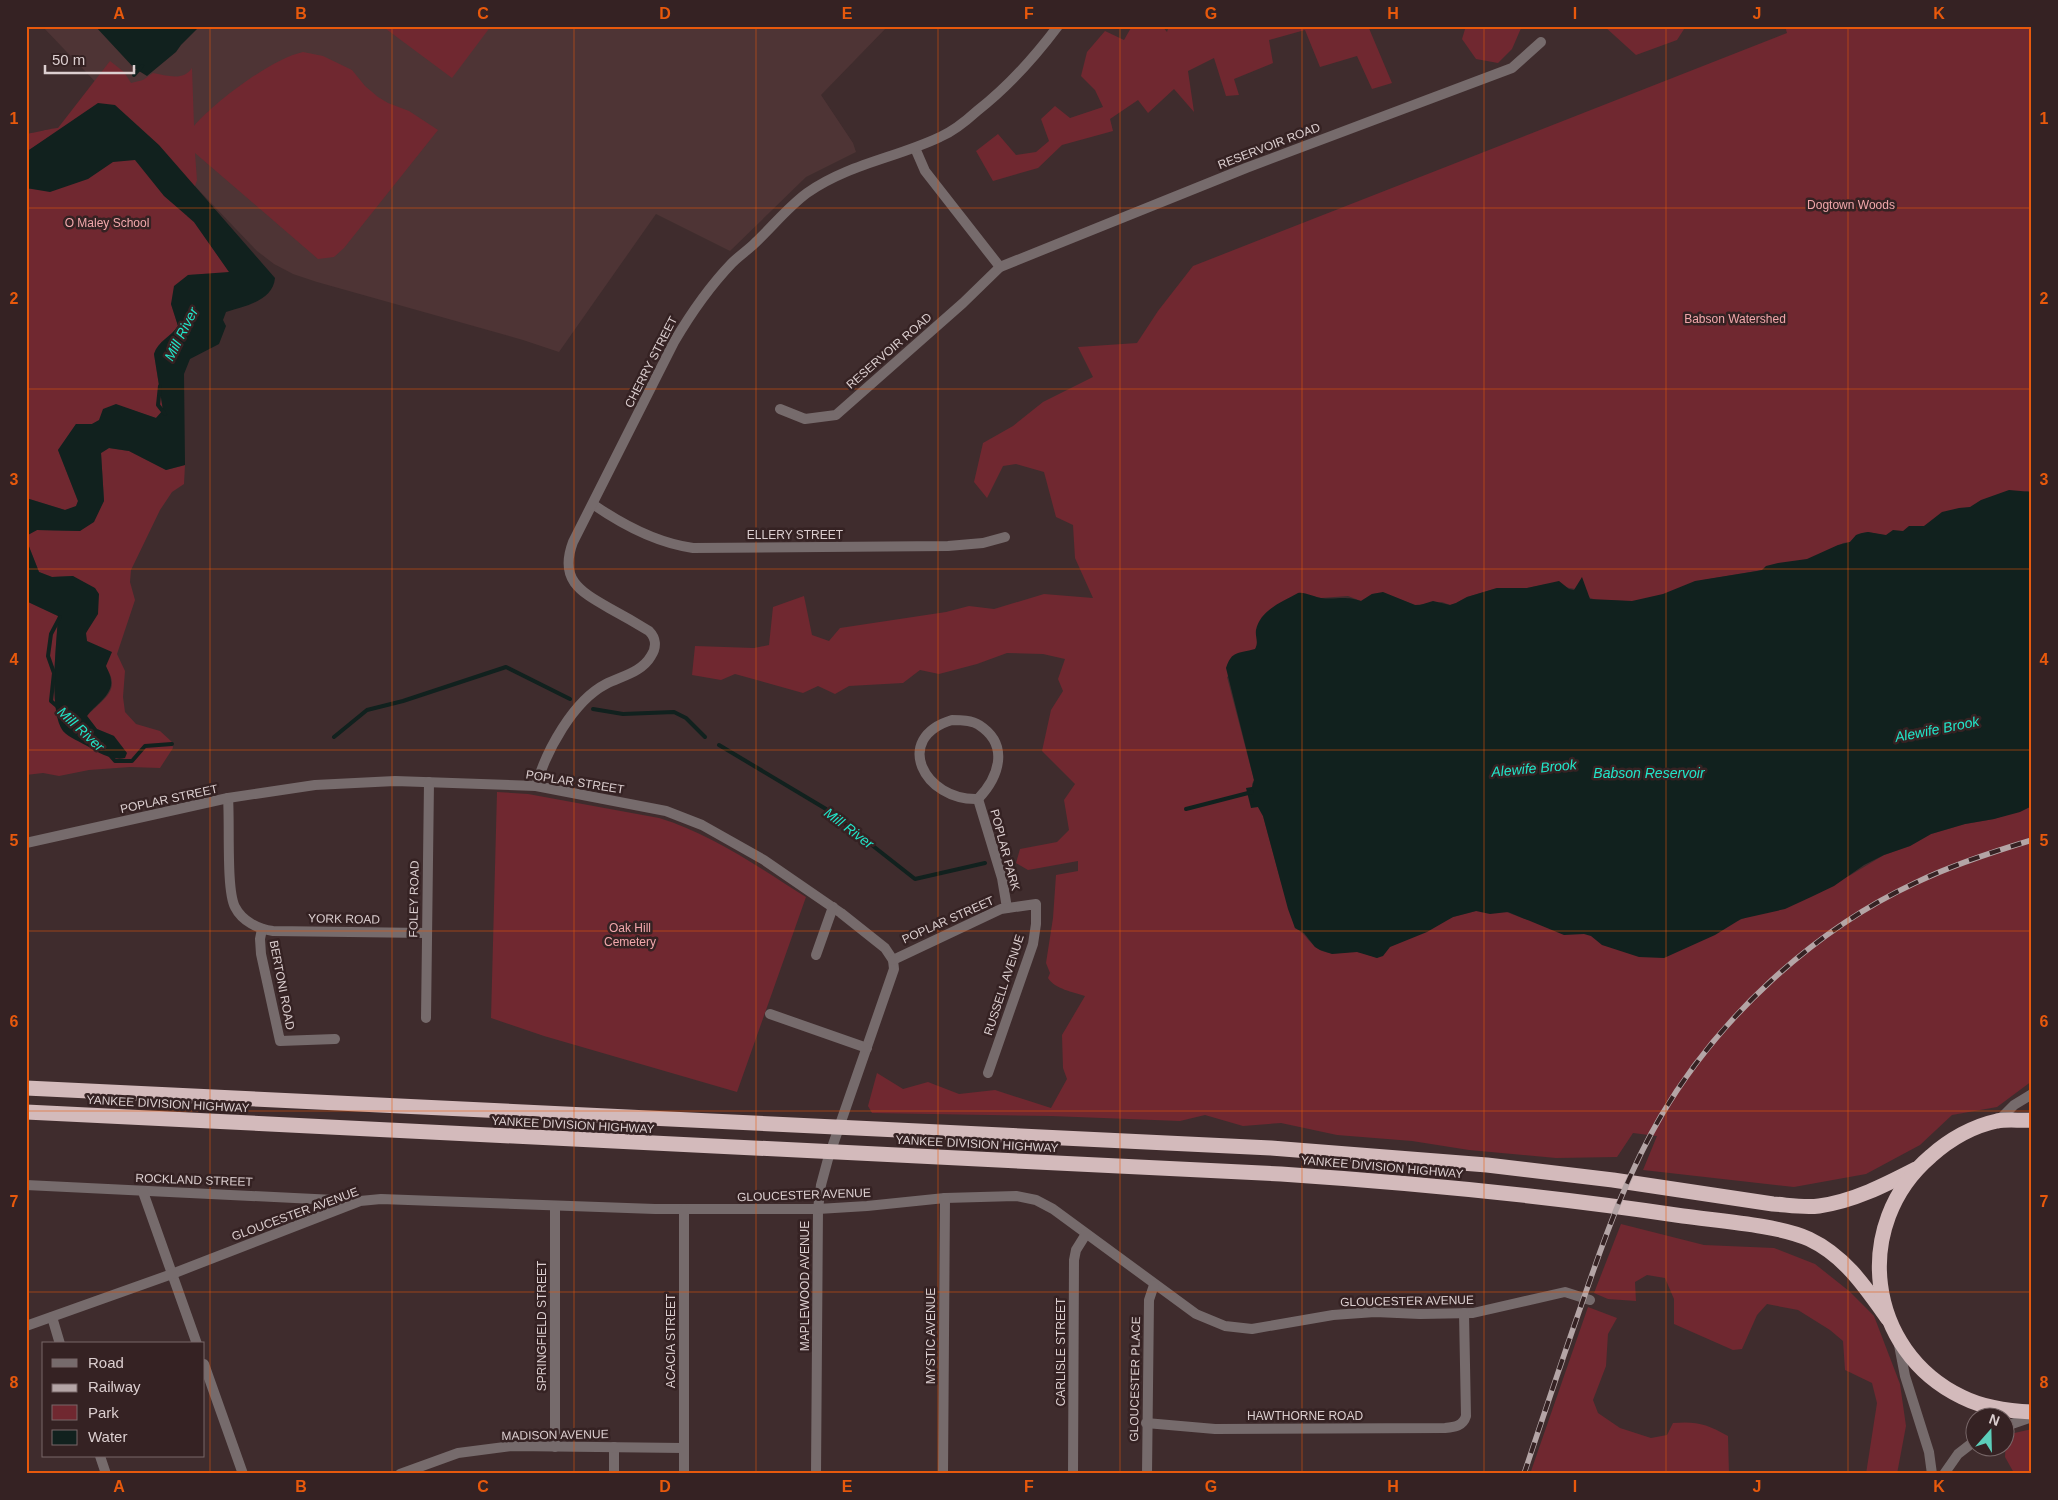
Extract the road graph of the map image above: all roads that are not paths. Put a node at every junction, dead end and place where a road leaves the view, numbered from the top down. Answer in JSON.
{"nodes":[{"id":1,"x":1058,"y":26,"type":"edge"},
{"id":2,"x":1541,"y":42,"type":"dead end"},
{"id":3,"x":915,"y":148,"type":"junction"},
{"id":4,"x":1000,"y":267,"type":"junction"},
{"id":5,"x":780,"y":409,"type":"dead end"},
{"id":6,"x":594,"y":505,"type":"junction"},
{"id":7,"x":1005,"y":537,"type":"dead end"},
{"id":8,"x":429,"y":782,"type":"junction"},
{"id":9,"x":536,"y":786,"type":"junction"},
{"id":10,"x":228,"y":798,"type":"junction"},
{"id":11,"x":978,"y":798,"type":"junction"},
{"id":12,"x":26,"y":843,"type":"edge"},
{"id":13,"x":1036,"y":904,"type":"joint"},
{"id":14,"x":833,"y":907,"type":"junction"},
{"id":15,"x":1007,"y":908,"type":"junction"},
{"id":16,"x":262,"y":929,"type":"junction"},
{"id":17,"x":426,"y":933,"type":"junction"},
{"id":18,"x":816,"y":955,"type":"dead end"},
{"id":19,"x":893,"y":960,"type":"junction"},
{"id":20,"x":770,"y":1014,"type":"dead end"},
{"id":21,"x":426,"y":1018,"type":"dead end"},
{"id":22,"x":335,"y":1039,"type":"dead end"},
{"id":23,"x":867,"y":1048,"type":"junction"},
{"id":24,"x":988,"y":1073,"type":"dead end"},
{"id":25,"x":26,"y":1088,"type":"edge"},
{"id":26,"x":2032,"y":1094,"type":"edge"},
{"id":27,"x":26,"y":1112,"type":"edge"},
{"id":28,"x":2032,"y":1120,"type":"edge"},
{"id":29,"x":1998,"y":1121,"type":"junction"},
{"id":30,"x":1916,"y":1169,"type":"junction"},
{"id":31,"x":26,"y":1185,"type":"edge"},
{"id":32,"x":143,"y":1192,"type":"junction"},
{"id":33,"x":945,"y":1198,"type":"junction"},
{"id":34,"x":360,"y":1201,"type":"junction"},
{"id":35,"x":555,"y":1206,"type":"junction"},
{"id":36,"x":684,"y":1209,"type":"junction"},
{"id":37,"x":818,"y":1209,"type":"junction"},
{"id":38,"x":1086,"y":1234,"type":"junction"},
{"id":39,"x":172,"y":1274,"type":"junction"},
{"id":40,"x":1154,"y":1285,"type":"junction"},
{"id":41,"x":1590,"y":1300,"type":"dead end"},
{"id":42,"x":1464,"y":1314,"type":"junction"},
{"id":43,"x":52,"y":1317,"type":"junction"},
{"id":44,"x":1888,"y":1319,"type":"junction"},
{"id":45,"x":26,"y":1326,"type":"edge"},
{"id":46,"x":1898,"y":1339,"type":"junction"},
{"id":47,"x":59,"y":1342,"type":"edge"},
{"id":48,"x":196,"y":1342,"type":"edge"},
{"id":49,"x":205,"y":1367,"type":"edge"},
{"id":50,"x":2032,"y":1412,"type":"edge"},
{"id":51,"x":2032,"y":1417,"type":"edge"},
{"id":52,"x":1146,"y":1423,"type":"junction"},
{"id":53,"x":2016,"y":1423,"type":"edge"},
{"id":54,"x":555,"y":1447,"type":"junction"},
{"id":55,"x":614,"y":1447,"type":"junction"},
{"id":56,"x":683,"y":1448,"type":"junction"},
{"id":57,"x":1966,"y":1448,"type":"edge"},
{"id":58,"x":101,"y":1458,"type":"edge"},
{"id":59,"x":106,"y":1474,"type":"edge"},
{"id":60,"x":243,"y":1474,"type":"edge"},
{"id":61,"x":400,"y":1474,"type":"edge"},
{"id":62,"x":614,"y":1474,"type":"edge"},
{"id":63,"x":684,"y":1474,"type":"edge"},
{"id":64,"x":816,"y":1474,"type":"edge"},
{"id":65,"x":943,"y":1474,"type":"edge"},
{"id":66,"x":1073,"y":1474,"type":"edge"},
{"id":67,"x":1147,"y":1474,"type":"edge"},
{"id":68,"x":1932,"y":1474,"type":"edge"},
{"id":69,"x":1944,"y":1474,"type":"edge"}],
"edges":[{"from":1,"to":3,"type":"street","name":"CHERRY STREET"},
{"from":2,"to":4,"type":"street","name":"RESERVOIR ROAD"},
{"from":3,"to":4,"type":"street"},
{"from":3,"to":6,"type":"street","name":"CHERRY STREET"},
{"from":4,"to":5,"type":"street","name":"RESERVOIR ROAD"},
{"from":6,"to":7,"type":"street","name":"ELLERY STREET"},
{"from":6,"to":9,"type":"street","name":"CHERRY STREET"},
{"from":8,"to":9,"type":"street","name":"POPLAR STREET"},
{"from":8,"to":10,"type":"street","name":"POPLAR STREET"},
{"from":8,"to":17,"type":"street","name":"FOLEY ROAD"},
{"from":9,"to":14,"type":"street","name":"POPLAR STREET"},
{"from":10,"to":12,"type":"street","name":"POPLAR STREET"},
{"from":10,"to":16,"type":"street","name":"BERTONI ROAD"},
{"from":11,"to":11,"type":"street","name":"POPLAR PARK"},
{"from":11,"to":15,"type":"street","name":"POPLAR PARK"},
{"from":13,"to":15,"type":"street","name":"POPLAR STREET"},
{"from":13,"to":24,"type":"street","name":"RUSSELL AVENUE"},
{"from":14,"to":18,"type":"street"},
{"from":14,"to":19,"type":"street","name":"POPLAR STREET"},
{"from":15,"to":19,"type":"street","name":"POPLAR STREET"},
{"from":16,"to":17,"type":"street","name":"YORK ROAD"},
{"from":16,"to":22,"type":"street","name":"BERTONI ROAD"},
{"from":17,"to":21,"type":"street","name":"FOLEY ROAD"},
{"from":19,"to":23,"type":"street","name":"MAPLEWOOD AVENUE"},
{"from":20,"to":23,"type":"street"},
{"from":23,"to":37,"type":"street","name":"MAPLEWOOD AVENUE"},
{"from":25,"to":30,"type":"highway","name":"YANKEE DIVISION HIGHWAY"},
{"from":26,"to":29,"type":"street"},
{"from":27,"to":44,"type":"highway","name":"YANKEE DIVISION HIGHWAY"},
{"from":28,"to":29,"type":"highway"},
{"from":29,"to":30,"type":"highway"},
{"from":30,"to":44,"type":"highway"},
{"from":31,"to":32,"type":"street","name":"ROCKLAND STREET"},
{"from":32,"to":34,"type":"street","name":"ROCKLAND STREET"},
{"from":32,"to":39,"type":"street"},
{"from":33,"to":37,"type":"street","name":"GLOUCESTER AVENUE"},
{"from":33,"to":38,"type":"street","name":"GLOUCESTER AVENUE"},
{"from":33,"to":65,"type":"street","name":"MYSTIC AVENUE"},
{"from":34,"to":35,"type":"street","name":"GLOUCESTER AVENUE"},
{"from":34,"to":39,"type":"street","name":"GLOUCESTER AVENUE"},
{"from":35,"to":36,"type":"street","name":"GLOUCESTER AVENUE"},
{"from":35,"to":54,"type":"street","name":"SPRINGFIELD STREET"},
{"from":36,"to":37,"type":"street","name":"GLOUCESTER AVENUE"},
{"from":36,"to":56,"type":"street","name":"ACACIA STREET"},
{"from":37,"to":64,"type":"street","name":"MAPLEWOOD AVENUE"},
{"from":38,"to":40,"type":"street","name":"GLOUCESTER AVENUE"},
{"from":38,"to":66,"type":"street","name":"CARLISLE STREET"},
{"from":39,"to":43,"type":"street","name":"GLOUCESTER AVENUE"},
{"from":39,"to":48,"type":"street"},
{"from":40,"to":42,"type":"street","name":"GLOUCESTER AVENUE"},
{"from":40,"to":52,"type":"street","name":"GLOUCESTER PLACE"},
{"from":41,"to":42,"type":"street","name":"GLOUCESTER AVENUE"},
{"from":42,"to":52,"type":"street","name":"HAWTHORNE ROAD"},
{"from":43,"to":45,"type":"street","name":"GLOUCESTER AVENUE"},
{"from":43,"to":47,"type":"street"},
{"from":44,"to":46,"type":"highway"},
{"from":46,"to":50,"type":"highway"},
{"from":46,"to":68,"type":"street"},
{"from":49,"to":60,"type":"street"},
{"from":51,"to":53,"type":"street"},
{"from":52,"to":67,"type":"street","name":"GLOUCESTER PLACE"},
{"from":54,"to":55,"type":"street","name":"MADISON AVENUE"},
{"from":54,"to":61,"type":"street","name":"MADISON AVENUE"},
{"from":55,"to":56,"type":"street","name":"MADISON AVENUE"},
{"from":55,"to":62,"type":"street"},
{"from":56,"to":63,"type":"street","name":"ACACIA STREET"},
{"from":57,"to":69,"type":"street"},
{"from":58,"to":59,"type":"street"}]}
